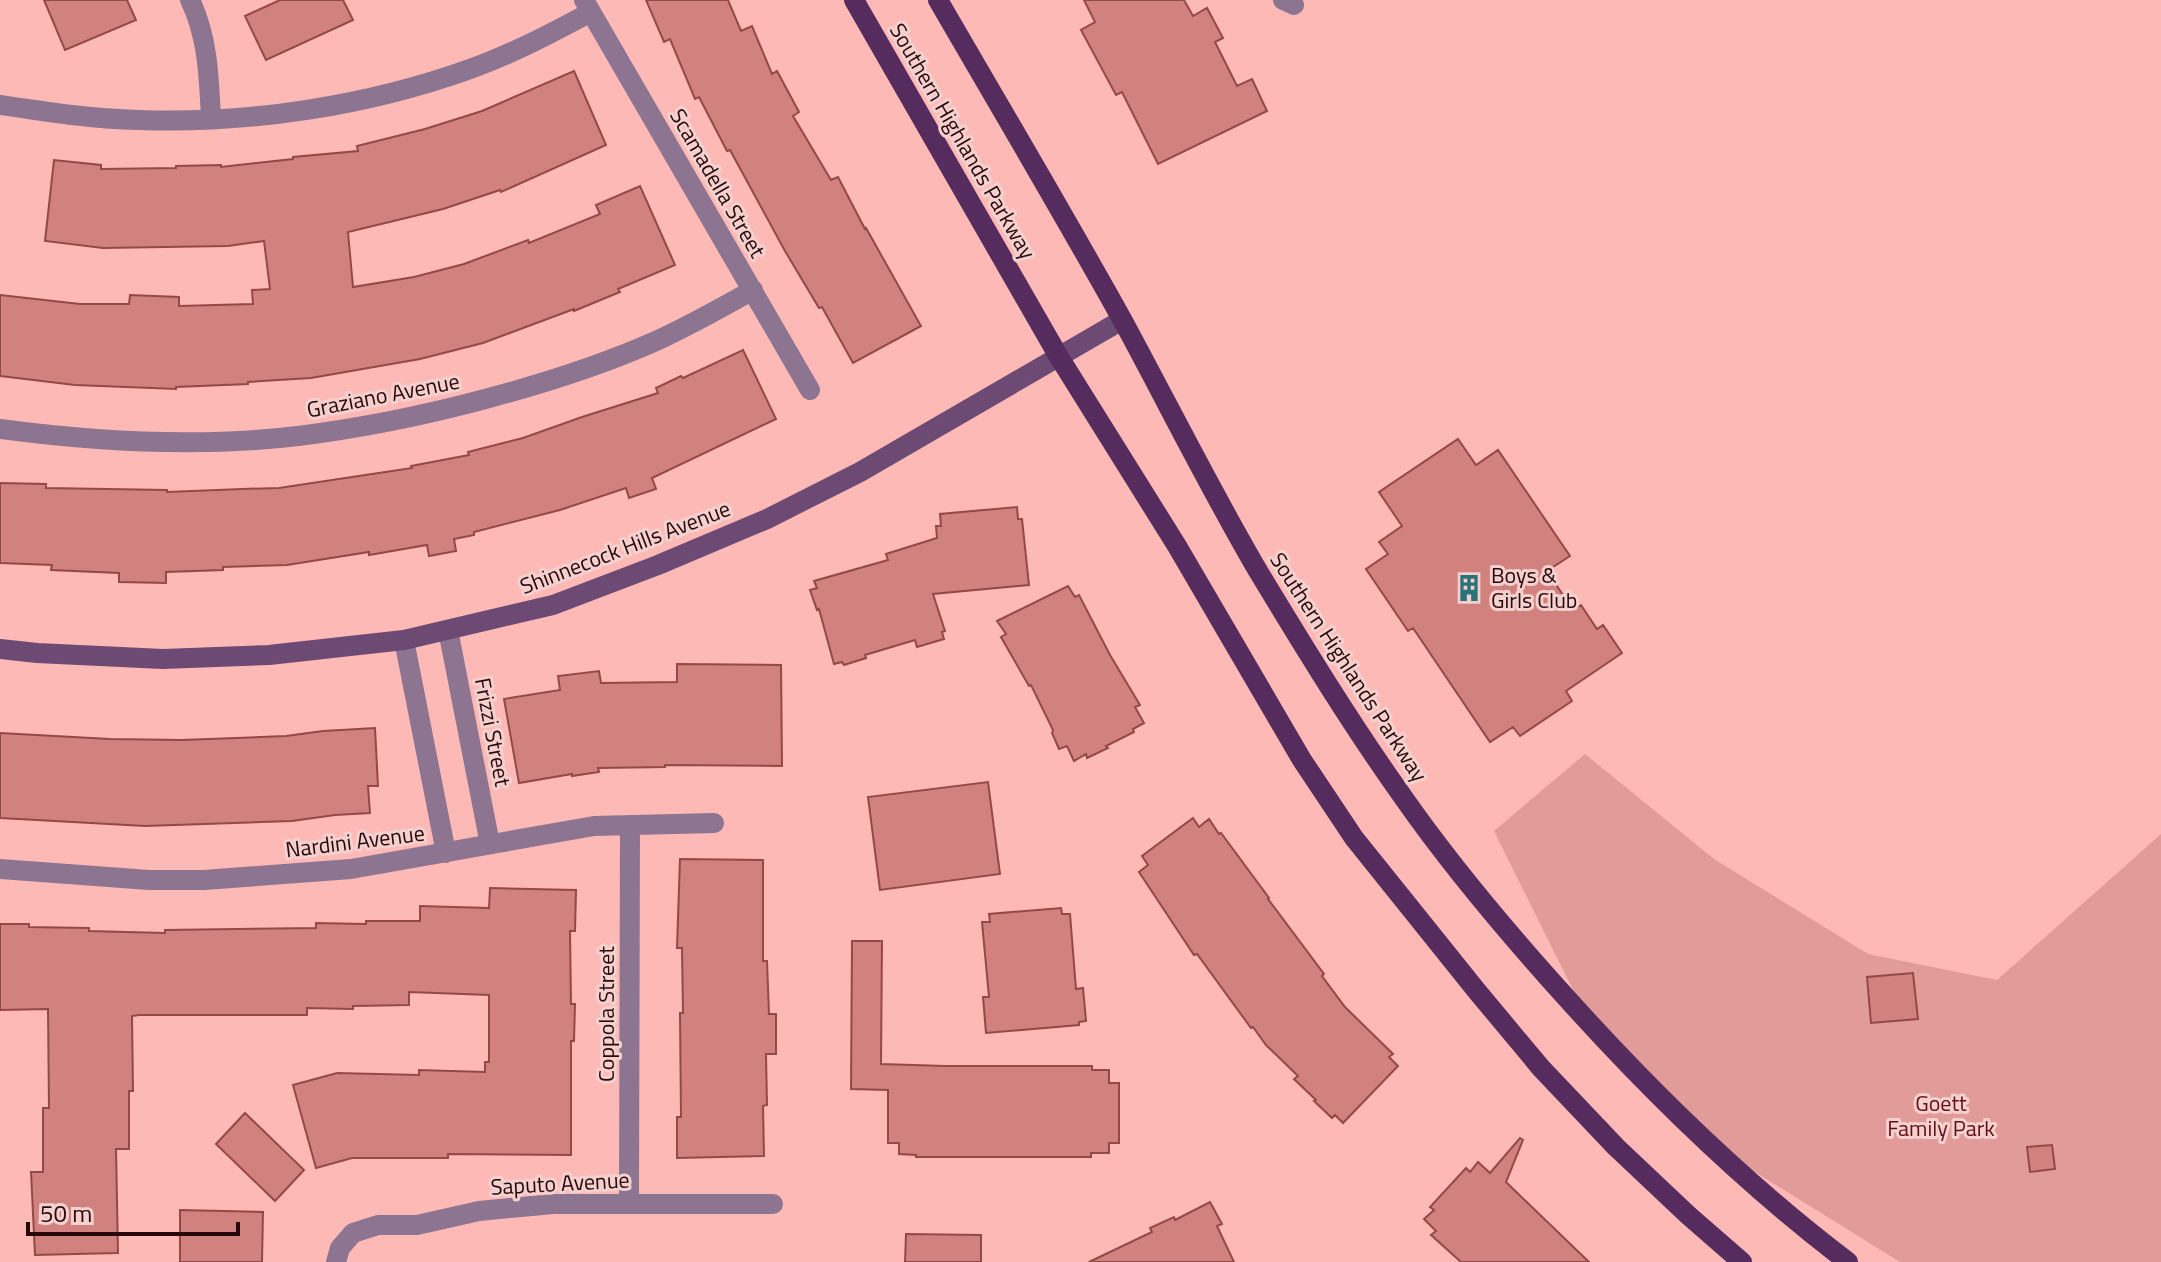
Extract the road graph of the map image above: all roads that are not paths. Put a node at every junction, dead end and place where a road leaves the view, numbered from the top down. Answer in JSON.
{"nodes":[{"id":1,"x":190,"y":0,"type":"edge"},
{"id":2,"x":854,"y":0,"type":"edge"},
{"id":3,"x":938,"y":0,"type":"edge"},
{"id":4,"x":588,"y":6,"type":"edge"},
{"id":5,"x":0,"y":105,"type":"edge"},
{"id":6,"x":211,"y":119,"type":"junction"},
{"id":7,"x":753,"y":290,"type":"junction"},
{"id":8,"x":1122,"y":320,"type":"junction"},
{"id":9,"x":1059,"y":357,"type":"junction"},
{"id":10,"x":810,"y":390,"type":"dead end"},
{"id":11,"x":0,"y":429,"type":"edge"},
{"id":12,"x":448,"y":630,"type":"junction"},
{"id":13,"x":404,"y":640,"type":"junction"},
{"id":14,"x":0,"y":649,"type":"edge"},
{"id":15,"x":714,"y":823,"type":"dead end"},
{"id":16,"x":630,"y":825,"type":"junction"},
{"id":17,"x":490,"y":844,"type":"junction"},
{"id":18,"x":446,"y":853,"type":"junction"},
{"id":19,"x":0,"y":869,"type":"edge"},
{"id":20,"x":629,"y":1203,"type":"junction"},
{"id":21,"x":773,"y":1204,"type":"dead end"},
{"id":22,"x":336,"y":1262,"type":"edge"},
{"id":23,"x":1742,"y":1262,"type":"edge"},
{"id":24,"x":1848,"y":1262,"type":"edge"}],
"edges":[{"from":1,"to":6,"type":"street"},
{"from":2,"to":9,"type":"main road","name":"Southern Highlands Parkway"},
{"from":3,"to":8,"type":"main road","name":"Southern Highlands Parkway"},
{"from":4,"to":6,"type":"street"},
{"from":4,"to":7,"type":"street","name":"Scamadella Street"},
{"from":5,"to":6,"type":"street"},
{"from":7,"to":10,"type":"street","name":"Scamadella Street"},
{"from":7,"to":11,"type":"street","name":"Graziano Avenue"},
{"from":8,"to":9,"type":"street","name":"Shinnecock Hills Avenue"},
{"from":8,"to":24,"type":"main road","name":"Southern Highlands Parkway"},
{"from":9,"to":12,"type":"street","name":"Shinnecock Hills Avenue"},
{"from":9,"to":23,"type":"main road","name":"Southern Highlands Parkway"},
{"from":12,"to":13,"type":"street","name":"Shinnecock Hills Avenue"},
{"from":12,"to":17,"type":"street","name":"Frizzi Street"},
{"from":13,"to":14,"type":"street","name":"Shinnecock Hills Avenue"},
{"from":13,"to":18,"type":"street"},
{"from":15,"to":16,"type":"street","name":"Nardini Avenue"},
{"from":16,"to":17,"type":"street","name":"Nardini Avenue"},
{"from":16,"to":20,"type":"street","name":"Coppola Street"},
{"from":17,"to":18,"type":"street","name":"Nardini Avenue"},
{"from":18,"to":19,"type":"street","name":"Nardini Avenue"},
{"from":20,"to":21,"type":"street","name":"Saputo Avenue"},
{"from":20,"to":22,"type":"street","name":"Saputo Avenue"}]}
